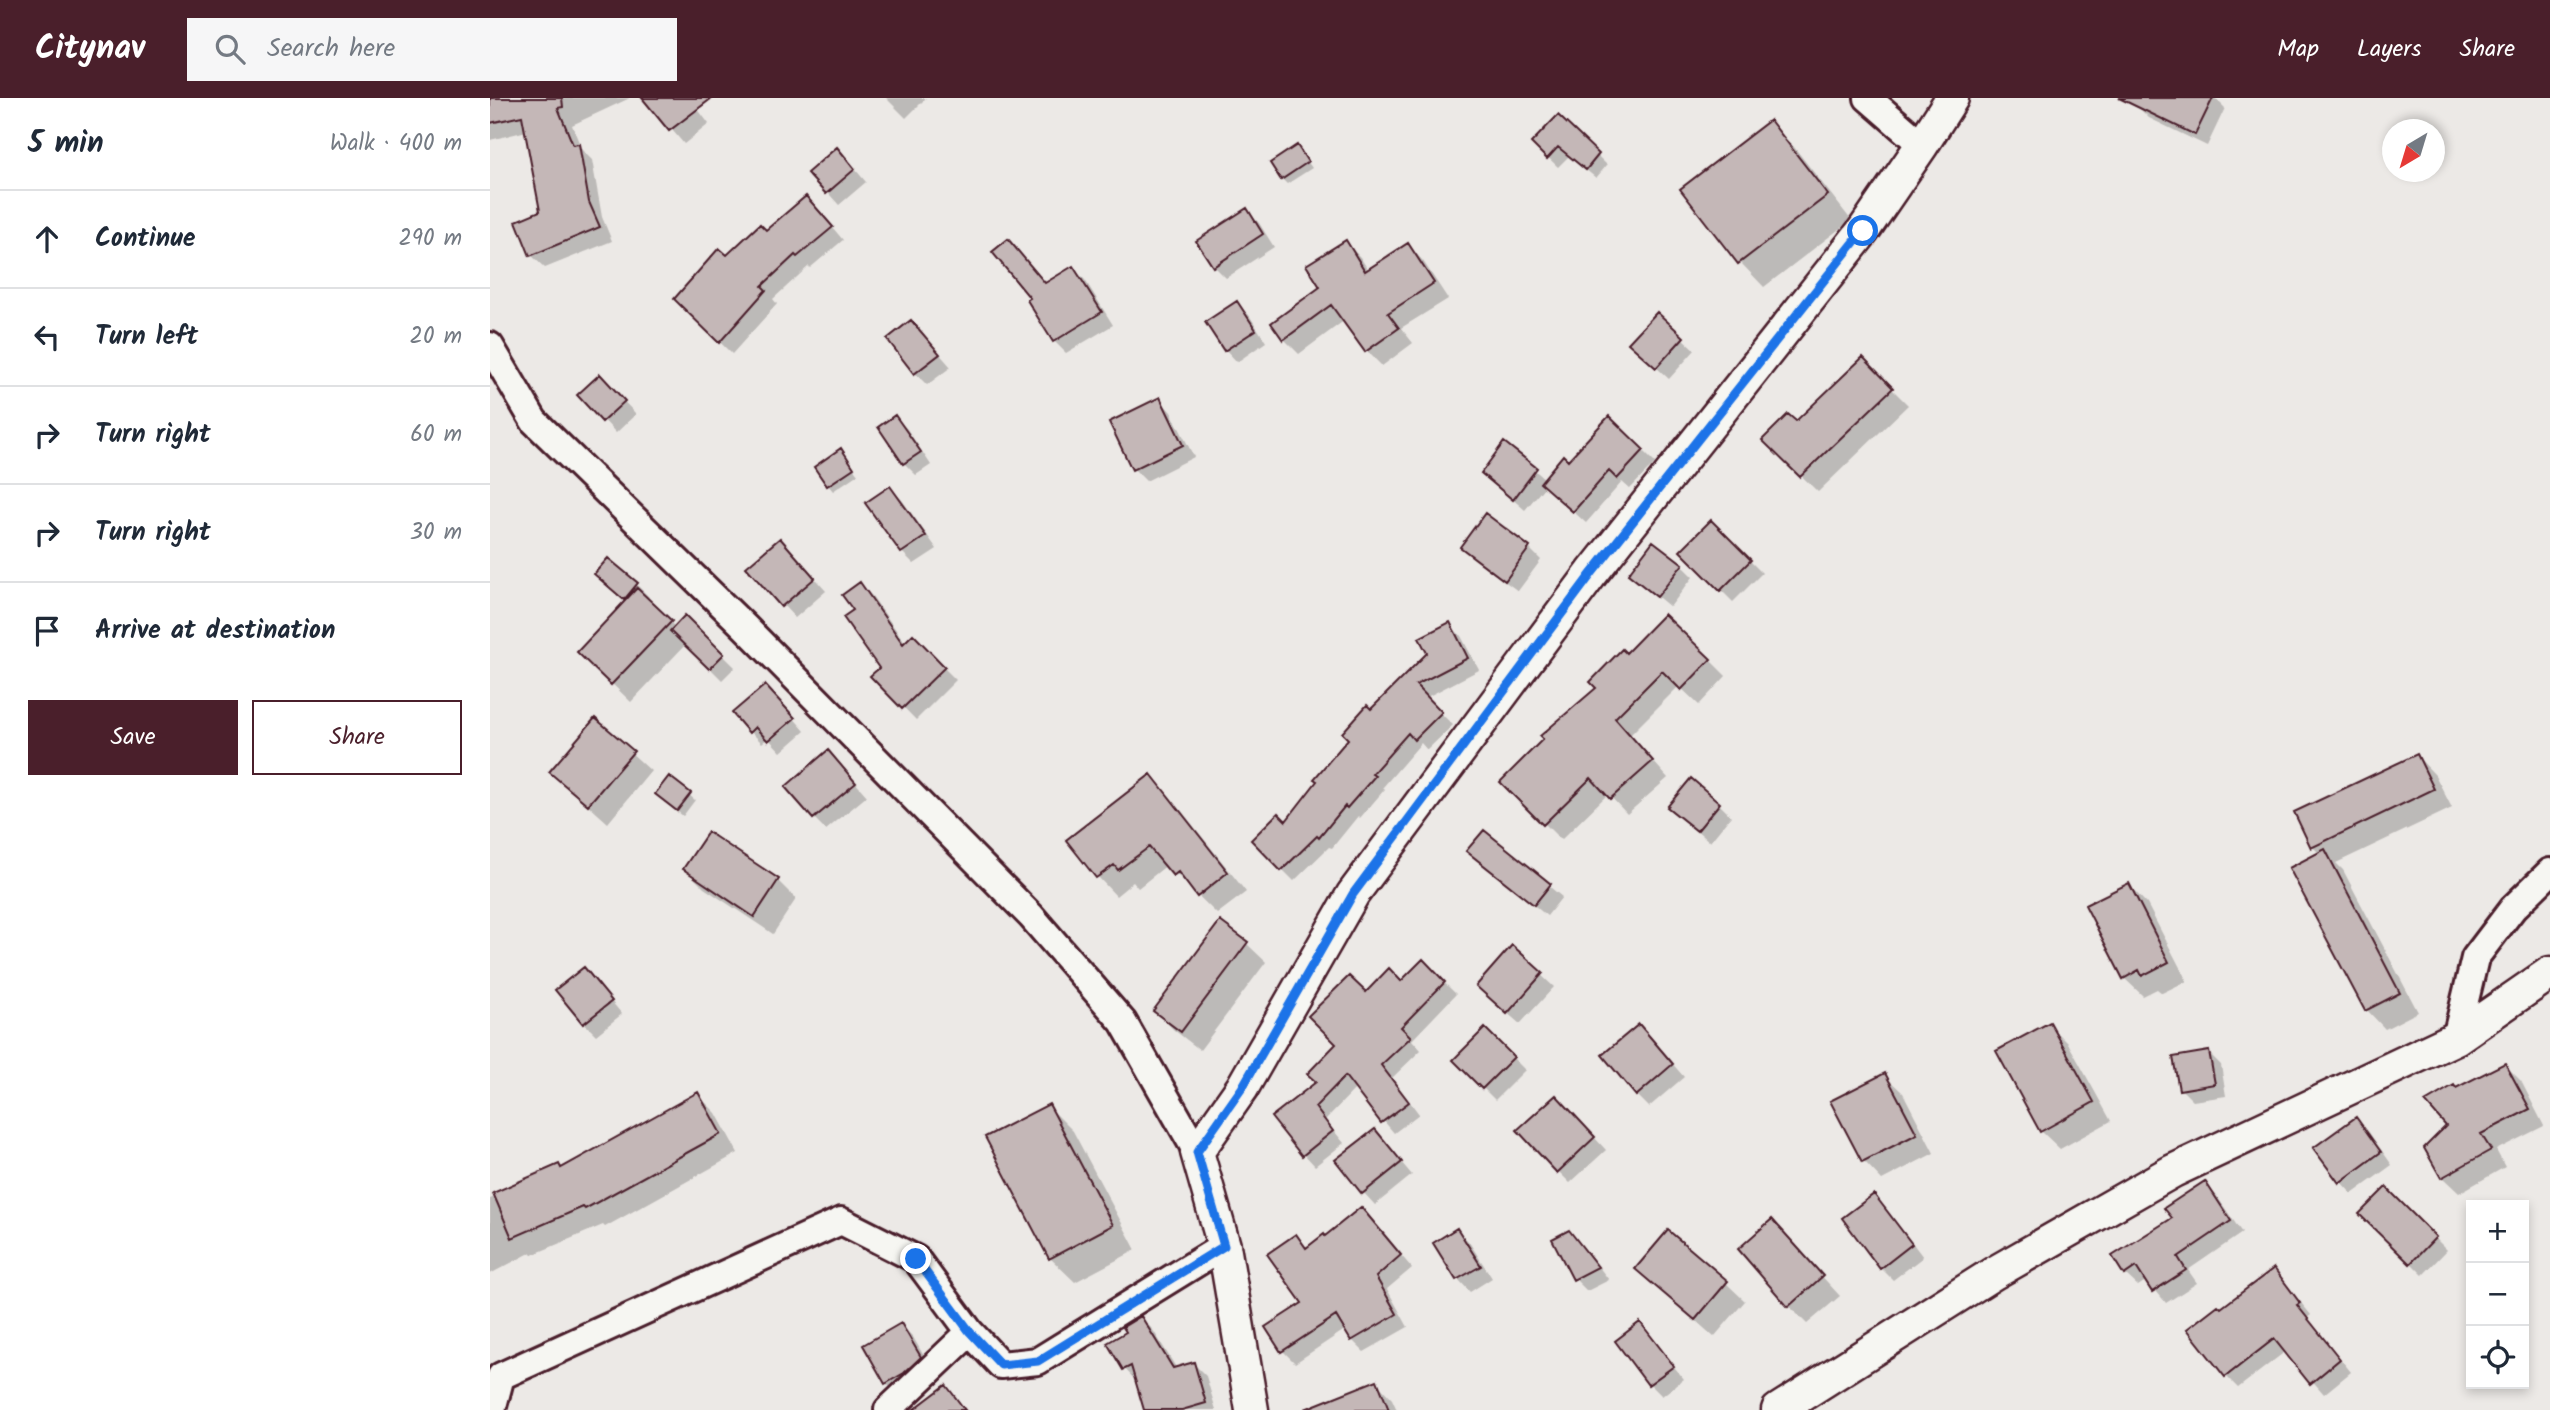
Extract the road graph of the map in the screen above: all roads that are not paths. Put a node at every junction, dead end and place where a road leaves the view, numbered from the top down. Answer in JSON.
{"nodes":[{"id":1,"x":1868,"y":98,"type":"edge"},
{"id":2,"x":1952,"y":98,"type":"edge"},
{"id":3,"x":1922,"y":145,"type":"junction"},
{"id":4,"x":490,"y":346,"type":"edge"},
{"id":5,"x":2550,"y":872,"type":"edge"},
{"id":6,"x":2550,"y":973,"type":"edge"},
{"id":7,"x":2456,"y":1038,"type":"junction"},
{"id":8,"x":1197,"y":1152,"type":"junction"},
{"id":9,"x":1224,"y":1246,"type":"junction"},
{"id":10,"x":970,"y":1332,"type":"junction"},
{"id":11,"x":492,"y":1410,"type":"edge"},
{"id":12,"x":888,"y":1410,"type":"edge"},
{"id":13,"x":1252,"y":1410,"type":"edge"},
{"id":14,"x":1778,"y":1410,"type":"edge"}],
"edges":[{"from":1,"to":3,"type":"street"},
{"from":2,"to":3,"type":"street"},
{"from":3,"to":8,"type":"street"},
{"from":4,"to":8,"type":"street"},
{"from":5,"to":7,"type":"street"},
{"from":6,"to":7,"type":"street"},
{"from":7,"to":14,"type":"street"},
{"from":8,"to":9,"type":"street"},
{"from":9,"to":10,"type":"street"},
{"from":9,"to":13,"type":"street"},
{"from":10,"to":11,"type":"street"},
{"from":10,"to":12,"type":"street"}]}
